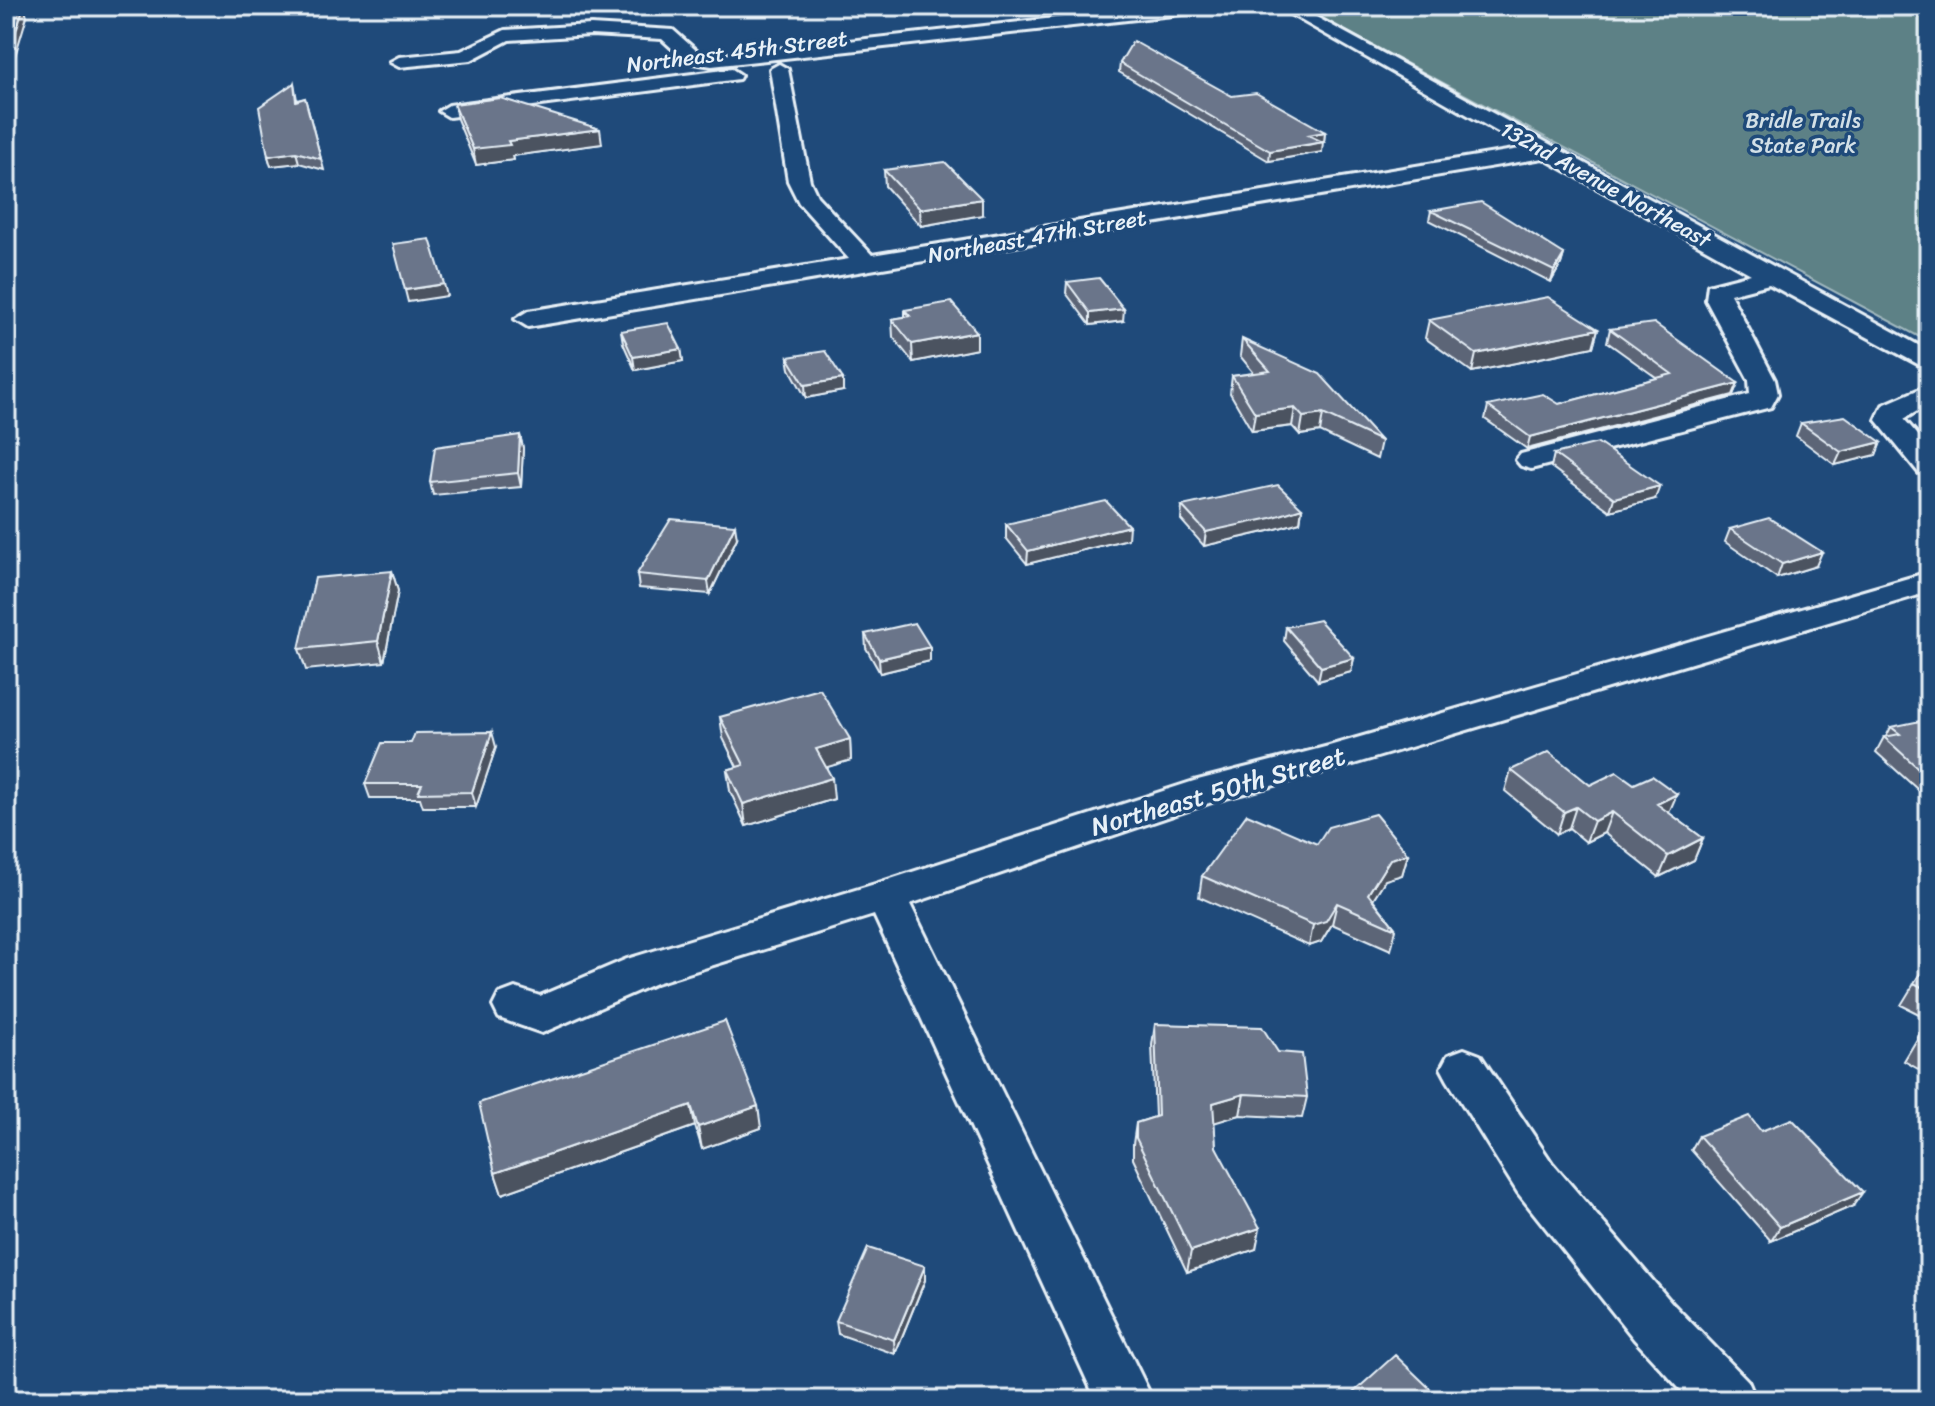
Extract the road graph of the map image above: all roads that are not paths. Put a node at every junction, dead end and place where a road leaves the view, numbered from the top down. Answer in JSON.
{"nodes":[{"id":1,"x":1209,"y":6,"type":"edge"},
{"id":2,"x":1284,"y":6,"type":"edge"},
{"id":3,"x":1031,"y":40,"type":"dead end"},
{"id":4,"x":399,"y":62,"type":"dead end"},
{"id":5,"x":779,"y":69,"type":"junction"},
{"id":6,"x":449,"y":111,"type":"dead end"},
{"id":7,"x":1546,"y":151,"type":"junction"},
{"id":8,"x":867,"y":264,"type":"junction"},
{"id":9,"x":1771,"y":276,"type":"junction"},
{"id":10,"x":528,"y":319,"type":"dead end"},
{"id":11,"x":1929,"y":362,"type":"edge"},
{"id":12,"x":1929,"y":393,"type":"edge"},
{"id":13,"x":1531,"y":460,"type":"dead end"},
{"id":14,"x":1929,"y":467,"type":"edge"},
{"id":15,"x":1929,"y":582,"type":"edge"},
{"id":16,"x":886,"y":896,"type":"junction"},
{"id":17,"x":515,"y":1006,"type":"dead end"},
{"id":18,"x":1464,"y":1068,"type":"dead end"},
{"id":19,"x":1125,"y":1400,"type":"edge"},
{"id":20,"x":1728,"y":1400,"type":"edge"}],
"edges":[{"from":1,"to":4,"type":"street"},
{"from":2,"to":7,"type":"street","name":"132nd Avenue Northeast"},
{"from":3,"to":5,"type":"street","name":"Northeast 45th Street"},
{"from":5,"to":6,"type":"street","name":"Northeast 45th Street"},
{"from":5,"to":8,"type":"street"},
{"from":7,"to":8,"type":"street","name":"Northeast 47th Street"},
{"from":7,"to":9,"type":"street","name":"132nd Avenue Northeast"},
{"from":8,"to":10,"type":"street","name":"Northeast 47th Street"},
{"from":9,"to":11,"type":"street","name":"132nd Avenue Northeast"},
{"from":9,"to":13,"type":"street"},
{"from":12,"to":14,"type":"street"},
{"from":15,"to":16,"type":"street","name":"Northeast 50th Street"},
{"from":16,"to":17,"type":"street","name":"Northeast 50th Street"},
{"from":16,"to":19,"type":"street"},
{"from":18,"to":20,"type":"street"}]}
